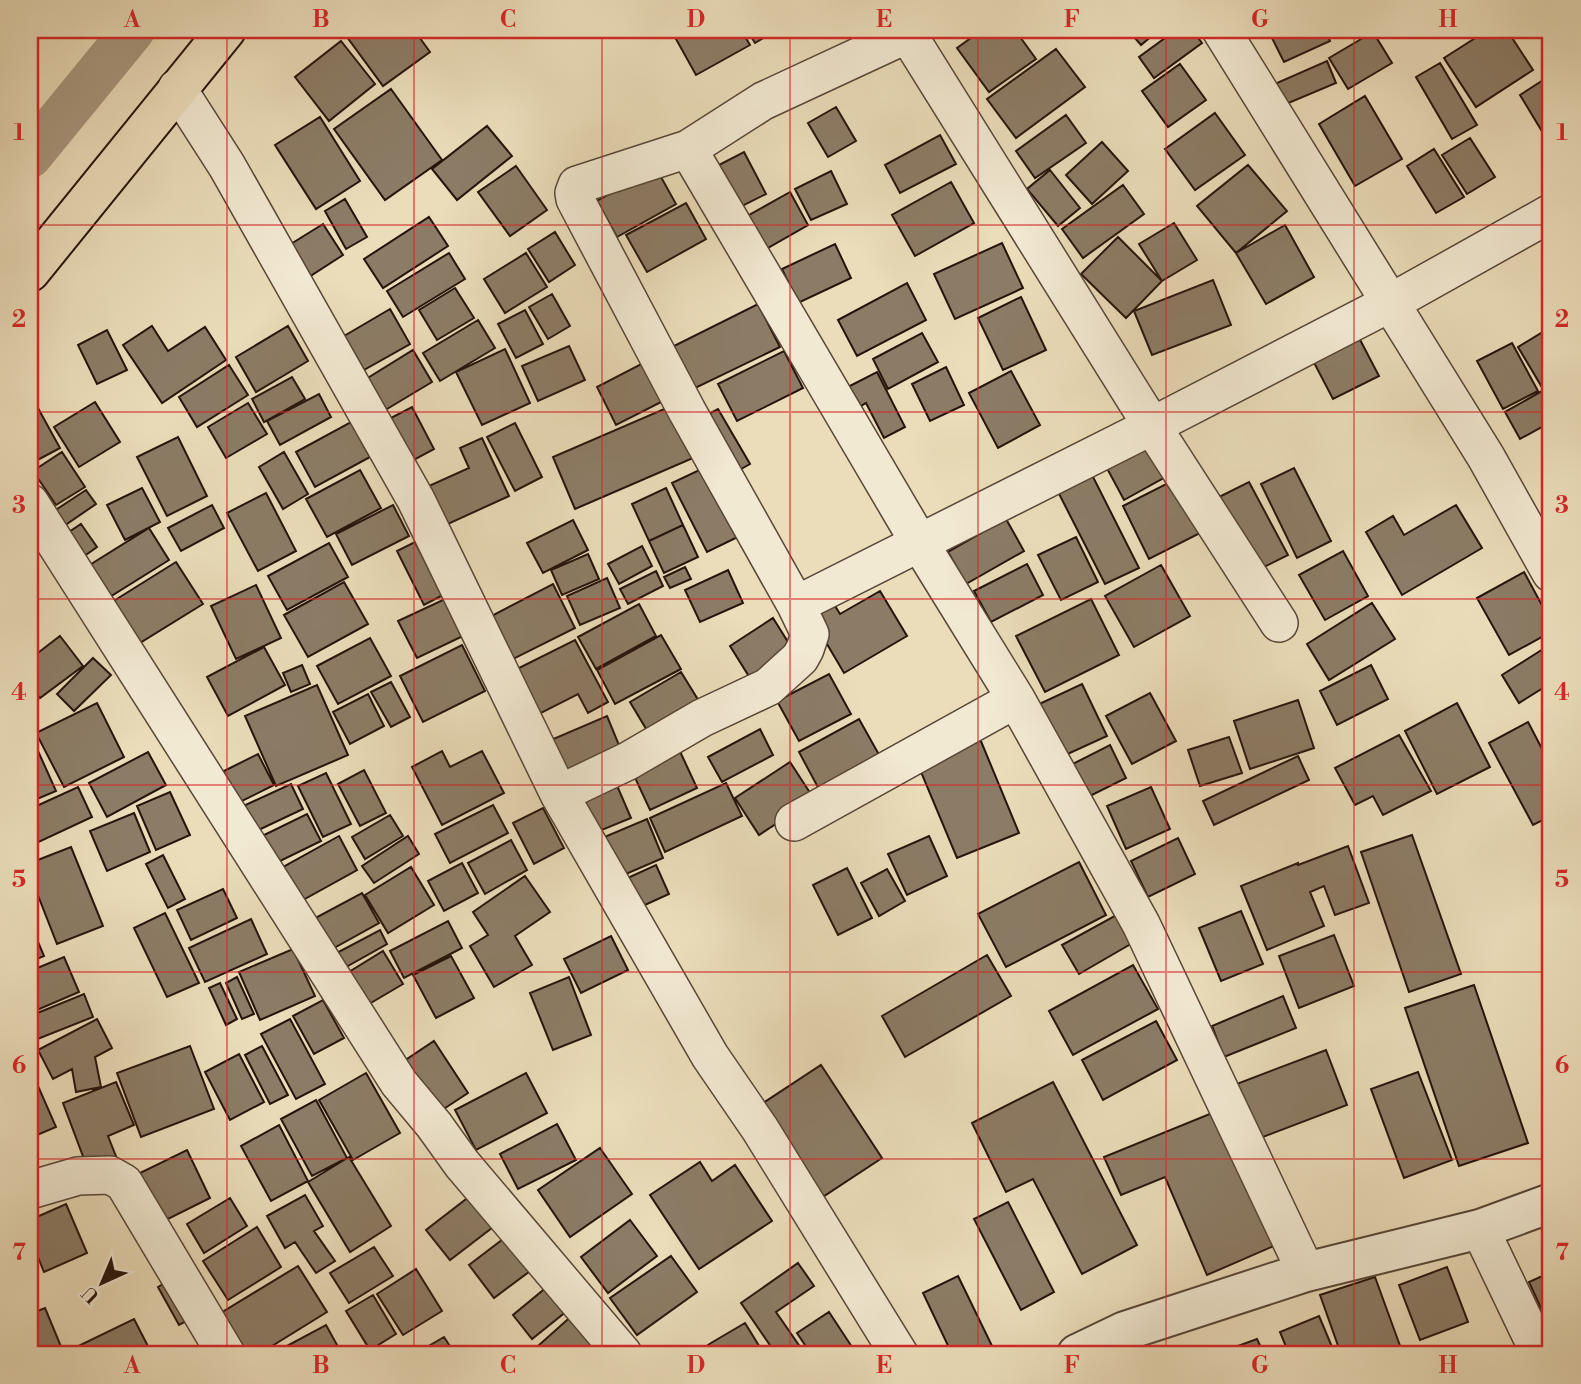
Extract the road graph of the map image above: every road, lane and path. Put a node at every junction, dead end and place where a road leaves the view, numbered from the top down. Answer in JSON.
{"nodes":[{"id":1,"x":226,"y":30,"type":"edge"},
{"id":2,"x":1222,"y":30,"type":"edge"},
{"id":3,"x":910,"y":31,"type":"edge"},
{"id":4,"x":177,"y":88,"type":"junction"},
{"id":5,"x":688,"y":149,"type":"junction"},
{"id":6,"x":1551,"y":213,"type":"edge"},
{"id":7,"x":30,"y":272,"type":"edge"},
{"id":8,"x":1390,"y":303,"type":"junction"},
{"id":9,"x":1152,"y":426,"type":"junction"},
{"id":10,"x":30,"y":503,"type":"edge"},
{"id":11,"x":919,"y":542,"type":"junction"},
{"id":12,"x":1551,"y":573,"type":"edge"},
{"id":13,"x":796,"y":605,"type":"junction"},
{"id":14,"x":1279,"y":624,"type":"dead end"},
{"id":15,"x":1016,"y":699,"type":"junction"},
{"id":16,"x":559,"y":794,"type":"junction"},
{"id":17,"x":794,"y":822,"type":"dead end"},
{"id":18,"x":30,"y":1190,"type":"edge"},
{"id":19,"x":1551,"y":1203,"type":"edge"},
{"id":20,"x":1480,"y":1229,"type":"junction"},
{"id":21,"x":1306,"y":1272,"type":"junction"},
{"id":22,"x":1131,"y":1343,"type":"edge"},
{"id":23,"x":226,"y":1354,"type":"edge"},
{"id":24,"x":623,"y":1354,"type":"edge"},
{"id":25,"x":899,"y":1354,"type":"edge"},
{"id":26,"x":1077,"y":1354,"type":"edge"},
{"id":27,"x":1540,"y":1354,"type":"edge"}],
"edges":[{"from":1,"to":4,"type":"main road"},
{"from":2,"to":8,"type":"street"},
{"from":3,"to":5,"type":"street"},
{"from":3,"to":9,"type":"street"},
{"from":4,"to":7,"type":"main road"},
{"from":4,"to":16,"type":"street"},
{"from":5,"to":11,"type":"street"},
{"from":5,"to":13,"type":"street"},
{"from":6,"to":8,"type":"street"},
{"from":8,"to":9,"type":"street"},
{"from":8,"to":12,"type":"street"},
{"from":9,"to":11,"type":"street"},
{"from":9,"to":14,"type":"street"},
{"from":10,"to":24,"type":"street"},
{"from":11,"to":13,"type":"street"},
{"from":11,"to":15,"type":"street"},
{"from":13,"to":16,"type":"street"},
{"from":15,"to":17,"type":"street"},
{"from":15,"to":21,"type":"street"},
{"from":16,"to":25,"type":"street"},
{"from":18,"to":23,"type":"street"},
{"from":19,"to":20,"type":"street"},
{"from":20,"to":21,"type":"street"},
{"from":20,"to":27,"type":"street"},
{"from":21,"to":22,"type":"street"},
{"from":22,"to":26,"type":"street"}]}
